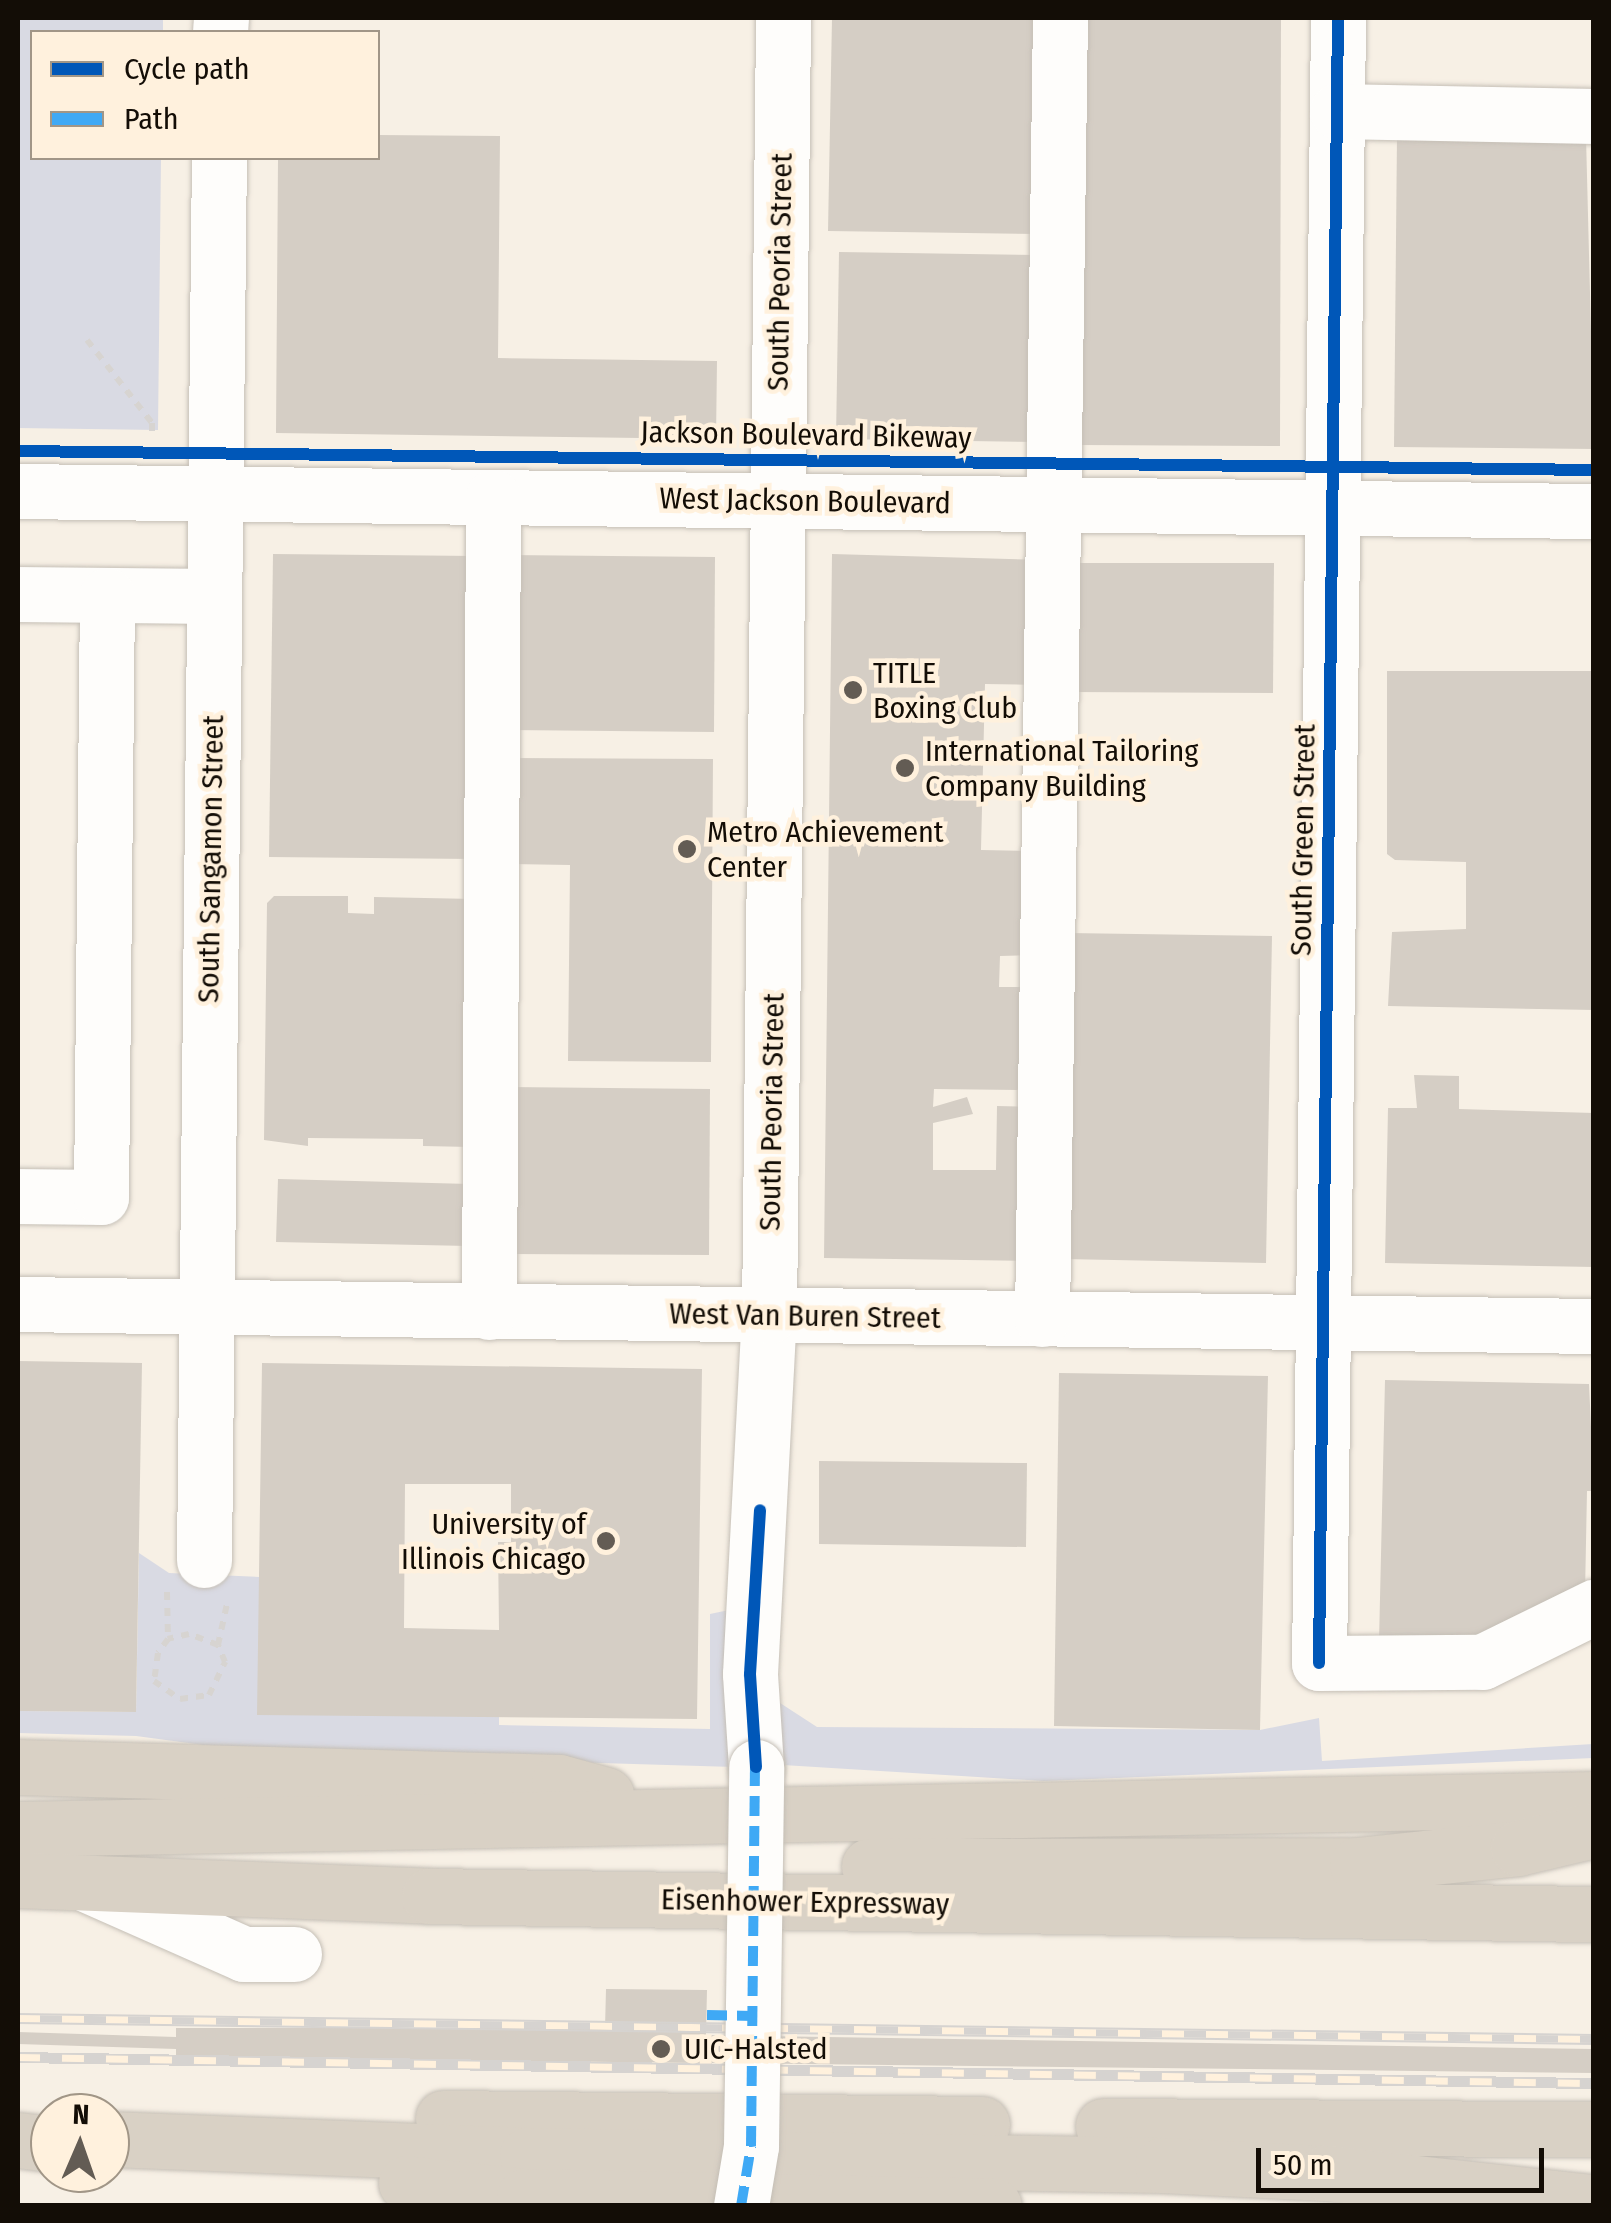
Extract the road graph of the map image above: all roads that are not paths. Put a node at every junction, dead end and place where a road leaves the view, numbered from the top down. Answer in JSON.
{"nodes":[{"id":1,"x":783,"y":18,"type":"edge"},
{"id":2,"x":1060,"y":18,"type":"edge"},
{"id":3,"x":1338,"y":18,"type":"edge"},
{"id":4,"x":1337,"y":112,"type":"junction"},
{"id":5,"x":1594,"y":116,"type":"edge"},
{"id":6,"x":219,"y":160,"type":"edge"},
{"id":7,"x":18,"y":491,"type":"edge"},
{"id":8,"x":216,"y":493,"type":"junction"},
{"id":9,"x":493,"y":497,"type":"junction"},
{"id":10,"x":778,"y":500,"type":"junction"},
{"id":11,"x":1055,"y":504,"type":"junction"},
{"id":12,"x":1332,"y":507,"type":"junction"},
{"id":13,"x":1594,"y":510,"type":"edge"},
{"id":14,"x":18,"y":594,"type":"edge"},
{"id":15,"x":107,"y":595,"type":"junction"},
{"id":16,"x":214,"y":596,"type":"junction"},
{"id":17,"x":18,"y":1196,"type":"edge"},
{"id":18,"x":18,"y":1304,"type":"edge"},
{"id":19,"x":206,"y":1308,"type":"junction"},
{"id":20,"x":489,"y":1312,"type":"junction"},
{"id":21,"x":770,"y":1316,"type":"junction"},
{"id":22,"x":1042,"y":1319,"type":"junction"},
{"id":23,"x":1322,"y":1323,"type":"junction"},
{"id":24,"x":1594,"y":1326,"type":"edge"},
{"id":25,"x":200,"y":1584,"type":"road end"},
{"id":26,"x":1594,"y":1607,"type":"edge"},
{"id":27,"x":18,"y":1766,"type":"edge"},
{"id":28,"x":1594,"y":1799,"type":"edge"},
{"id":29,"x":686,"y":1817,"type":"junction"},
{"id":30,"x":18,"y":1830,"type":"edge"},
{"id":31,"x":1594,"y":1830,"type":"edge"},
{"id":32,"x":18,"y":1880,"type":"edge"},
{"id":33,"x":86,"y":1884,"type":"junction"},
{"id":34,"x":429,"y":1896,"type":"junction"},
{"id":35,"x":1594,"y":1914,"type":"edge"},
{"id":36,"x":294,"y":1954,"type":"dead end"},
{"id":37,"x":130,"y":2127,"type":"edge"},
{"id":38,"x":1594,"y":2129,"type":"edge"},
{"id":39,"x":130,"y":2140,"type":"edge"},
{"id":40,"x":130,"y":2152,"type":"edge"},
{"id":41,"x":1594,"y":2202,"type":"edge"},
{"id":42,"x":741,"y":2206,"type":"edge"},
{"id":43,"x":994,"y":2206,"type":"edge"}],
"edges":[{"from":1,"to":10,"type":"street","name":"South Peoria Street"},
{"from":2,"to":11,"type":"street"},
{"from":3,"to":4,"type":"street","name":"South Green Street"},
{"from":4,"to":5,"type":"street"},
{"from":4,"to":12,"type":"street","name":"South Green Street"},
{"from":6,"to":8,"type":"street","name":"South Sangamon Street"},
{"from":7,"to":8,"type":"street","name":"West Jackson Boulevard"},
{"from":8,"to":9,"type":"street","name":"West Jackson Boulevard"},
{"from":8,"to":16,"type":"street","name":"South Sangamon Street"},
{"from":9,"to":10,"type":"street","name":"West Jackson Boulevard"},
{"from":9,"to":20,"type":"street"},
{"from":10,"to":11,"type":"street","name":"West Jackson Boulevard"},
{"from":10,"to":21,"type":"street","name":"South Peoria Street"},
{"from":11,"to":12,"type":"street","name":"West Jackson Boulevard"},
{"from":11,"to":22,"type":"street"},
{"from":12,"to":13,"type":"street","name":"West Jackson Boulevard"},
{"from":12,"to":23,"type":"street","name":"South Green Street"},
{"from":14,"to":15,"type":"street"},
{"from":15,"to":16,"type":"street"},
{"from":15,"to":17,"type":"street"},
{"from":16,"to":19,"type":"street","name":"South Sangamon Street"},
{"from":18,"to":19,"type":"street","name":"West Van Buren Street"},
{"from":19,"to":20,"type":"street","name":"West Van Buren Street"},
{"from":19,"to":25,"type":"street","name":"South Sangamon Street"},
{"from":20,"to":21,"type":"street","name":"West Van Buren Street"},
{"from":21,"to":22,"type":"street","name":"West Van Buren Street"},
{"from":21,"to":42,"type":"street","name":"South Peoria Street","bridge":true},
{"from":22,"to":23,"type":"street","name":"West Van Buren Street"},
{"from":23,"to":24,"type":"street","name":"West Van Buren Street"},
{"from":23,"to":26,"type":"street","name":"South Green Street"},
{"from":27,"to":29,"type":"highway"},
{"from":28,"to":29,"type":"highway"},
{"from":29,"to":30,"type":"highway"},
{"from":31,"to":34,"type":"highway"},
{"from":32,"to":33,"type":"highway","name":"Eisenhower Expressway"},
{"from":33,"to":34,"type":"highway","name":"Eisenhower Expressway"},
{"from":33,"to":36,"type":"street"},
{"from":34,"to":35,"type":"highway","name":"Eisenhower Expressway"},
{"from":37,"to":38,"type":"highway"},
{"from":39,"to":41,"type":"highway"},
{"from":40,"to":43,"type":"highway"}]}
